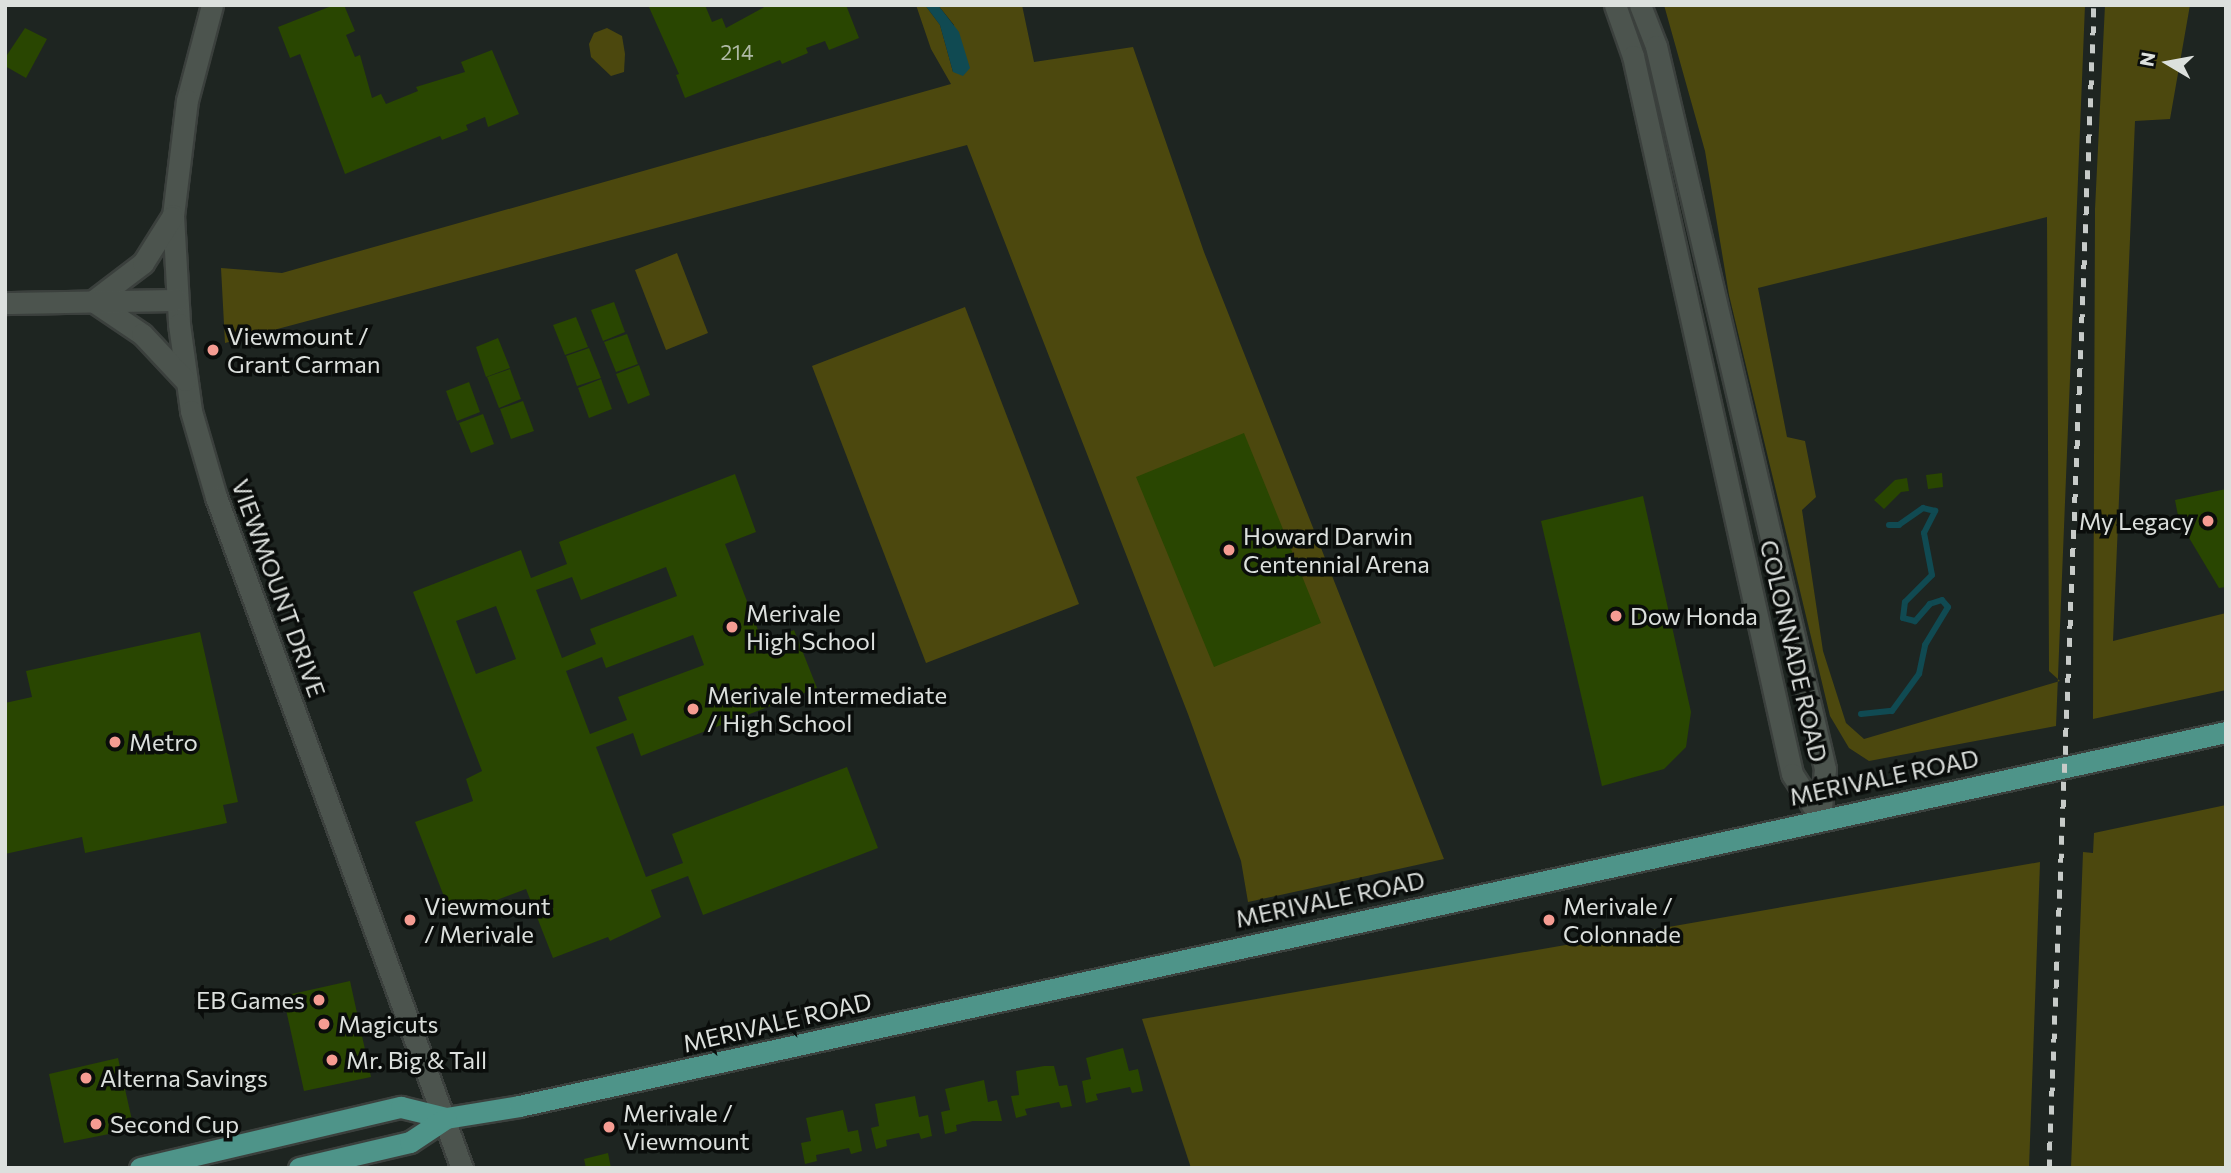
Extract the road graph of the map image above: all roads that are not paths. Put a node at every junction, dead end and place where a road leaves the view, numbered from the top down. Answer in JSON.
{"nodes":[{"id":1,"x":212,"y":5,"type":"edge"},
{"id":2,"x":1615,"y":5,"type":"edge"},
{"id":3,"x":1640,"y":5,"type":"edge"},
{"id":4,"x":173,"y":215,"type":"junction"},
{"id":5,"x":177,"y":300,"type":"junction"},
{"id":6,"x":93,"y":301,"type":"junction"},
{"id":7,"x":5,"y":303,"type":"edge"},
{"id":8,"x":185,"y":380,"type":"junction"},
{"id":9,"x":2226,"y":732,"type":"edge"},
{"id":10,"x":1819,"y":817,"type":"junction"},
{"id":11,"x":446,"y":1118,"type":"junction"},
{"id":12,"x":140,"y":1168,"type":"edge"},
{"id":13,"x":299,"y":1168,"type":"edge"},
{"id":14,"x":462,"y":1168,"type":"edge"}],
"edges":[{"from":1,"to":4,"type":"street","name":"VIEWMOUNT DRIVE"},
{"from":2,"to":10,"type":"street","name":"COLONNADE ROAD"},
{"from":3,"to":10,"type":"street","name":"COLONNADE ROAD"},
{"from":4,"to":5,"type":"street","name":"VIEWMOUNT DRIVE"},
{"from":4,"to":6,"type":"street"},
{"from":5,"to":6,"type":"street"},
{"from":5,"to":8,"type":"street","name":"VIEWMOUNT DRIVE"},
{"from":6,"to":7,"type":"street"},
{"from":6,"to":8,"type":"street"},
{"from":8,"to":11,"type":"street","name":"VIEWMOUNT DRIVE"},
{"from":9,"to":10,"type":"main road","name":"MERIVALE ROAD"},
{"from":10,"to":11,"type":"main road","name":"MERIVALE ROAD"},
{"from":11,"to":12,"type":"main road","name":"MERIVALE ROAD"},
{"from":11,"to":13,"type":"main road","name":"MERIVALE ROAD"},
{"from":11,"to":14,"type":"street","name":"VIEWMOUNT DRIVE"}]}
